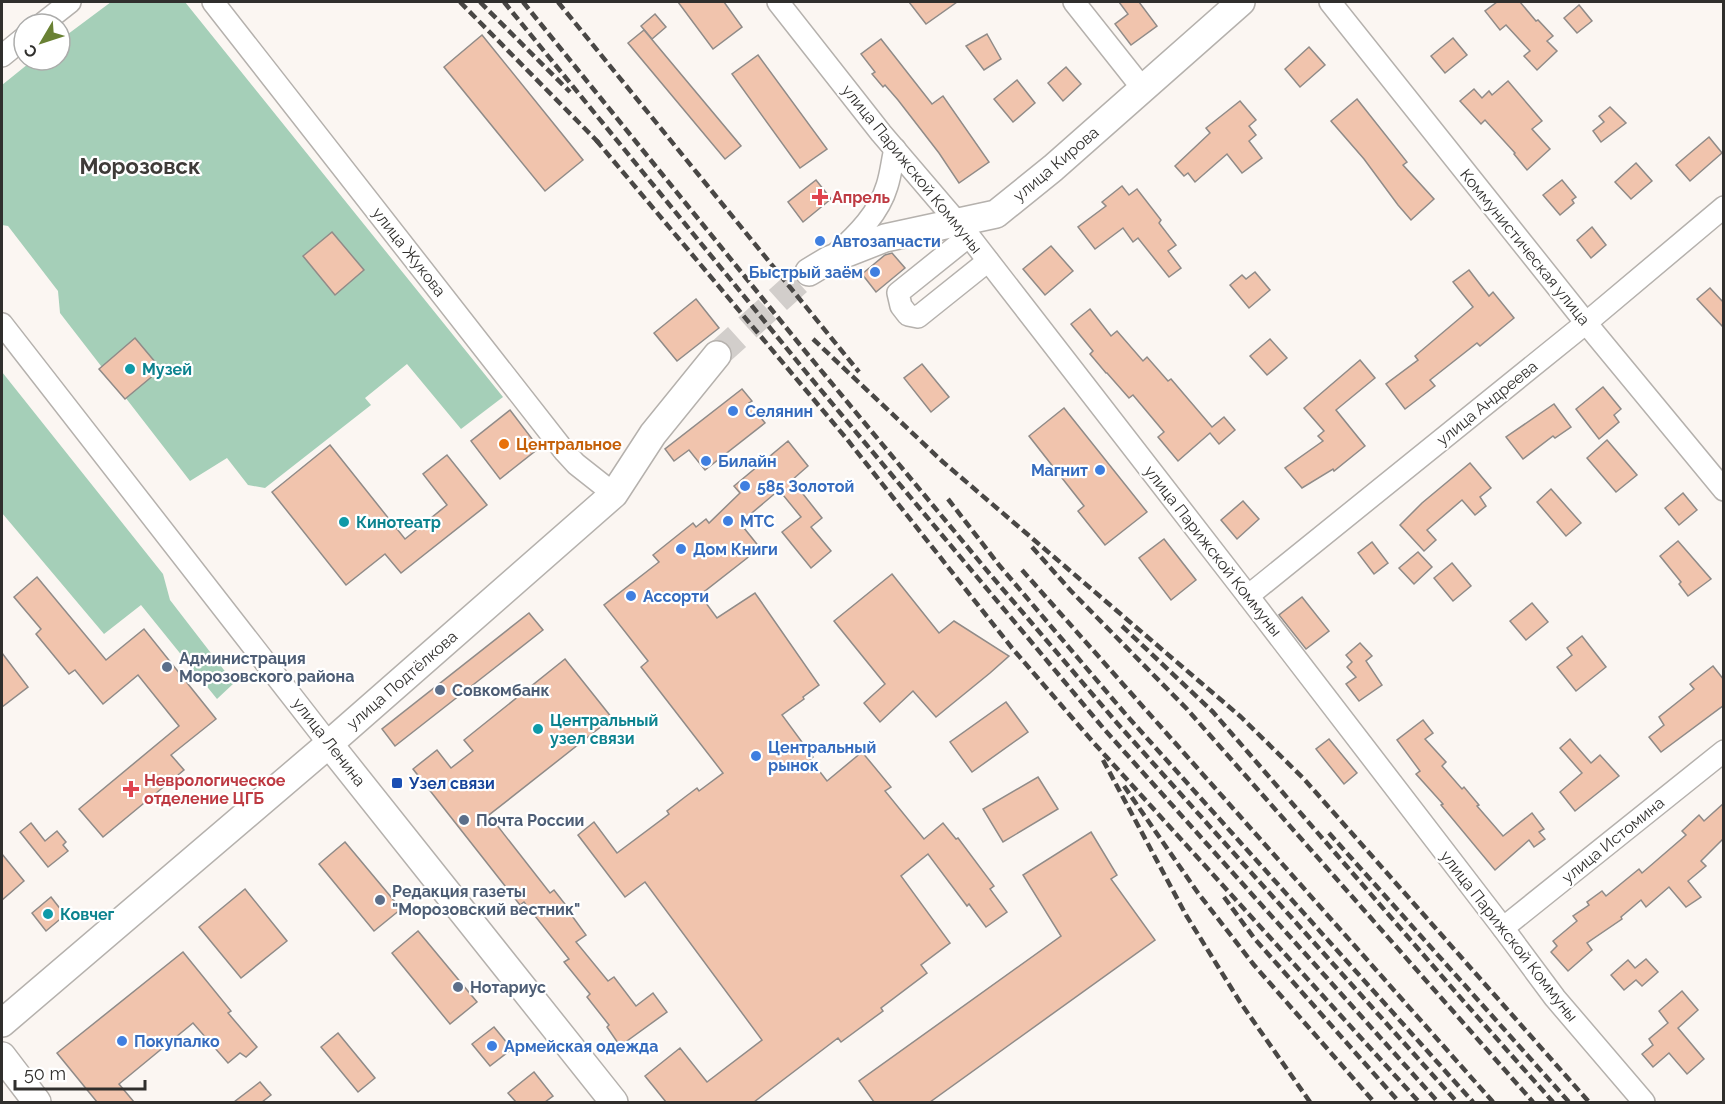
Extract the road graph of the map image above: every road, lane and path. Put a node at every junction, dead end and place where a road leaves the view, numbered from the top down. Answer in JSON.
{"nodes":[{"id":1,"x":70,"y":2,"type":"edge"},
{"id":2,"x":213,"y":2,"type":"edge"},
{"id":3,"x":778,"y":2,"type":"edge"},
{"id":4,"x":1074,"y":2,"type":"edge"},
{"id":5,"x":1241,"y":2,"type":"edge"},
{"id":6,"x":1330,"y":2,"type":"edge"},
{"id":7,"x":57,"y":12,"type":"edge"},
{"id":8,"x":1143,"y":89,"type":"junction"},
{"id":9,"x":895,"y":149,"type":"junction"},
{"id":10,"x":1724,"y":207,"type":"edge"},
{"id":11,"x":964,"y":229,"type":"junction"},
{"id":12,"x":988,"y":261,"type":"junction"},
{"id":13,"x":819,"y":266,"type":"joint"},
{"id":14,"x":1586,"y":323,"type":"junction"},
{"id":15,"x":2,"y":324,"type":"edge"},
{"id":16,"x":717,"y":355,"type":"tunnel mouth"},
{"id":17,"x":1724,"y":490,"type":"edge"},
{"id":18,"x":614,"y":494,"type":"junction"},
{"id":19,"x":1248,"y":596,"type":"junction"},
{"id":20,"x":329,"y":744,"type":"junction"},
{"id":21,"x":1724,"y":751,"type":"edge"},
{"id":22,"x":1503,"y":928,"type":"junction"},
{"id":23,"x":2,"y":1023,"type":"edge"},
{"id":24,"x":2,"y":1056,"type":"edge"},
{"id":25,"x":610,"y":1101,"type":"edge"},
{"id":26,"x":37,"y":1102,"type":"edge"},
{"id":27,"x":1644,"y":1102,"type":"edge"}],
"edges":[{"from":1,"to":7,"type":"street"},
{"from":2,"to":18,"type":"street","name":"улица Жукова"},
{"from":3,"to":9,"type":"street","name":"улица Парижской Коммуны"},
{"from":4,"to":8,"type":"street"},
{"from":5,"to":8,"type":"main road","name":"улица Кирова"},
{"from":6,"to":14,"type":"street","name":"Коммунистическая улица"},
{"from":8,"to":11,"type":"main road","name":"улица Кирова"},
{"from":9,"to":11,"type":"street","name":"улица Парижской Коммуны"},
{"from":9,"to":13,"type":"street"},
{"from":10,"to":14,"type":"street","name":"улица Андреева"},
{"from":11,"to":12,"type":"street","name":"улица Парижской Коммуны"},
{"from":11,"to":12,"type":"street"},
{"from":11,"to":13,"type":"main road"},
{"from":12,"to":19,"type":"street","name":"улица Парижской Коммуны"},
{"from":14,"to":17,"type":"street","name":"Коммунистическая улица"},
{"from":14,"to":19,"type":"street","name":"улица Андреева"},
{"from":15,"to":20,"type":"street","name":"улица Ленина"},
{"from":16,"to":18,"type":"main road","name":"улица Подтёлкова"},
{"from":18,"to":20,"type":"main road","name":"улица Подтёлкова"},
{"from":19,"to":22,"type":"street","name":"улица Парижской Коммуны"},
{"from":20,"to":23,"type":"main road","name":"улица Подтёлкова"},
{"from":20,"to":25,"type":"main road","name":"улица Ленина"},
{"from":21,"to":22,"type":"street","name":"улица Истомина"},
{"from":22,"to":27,"type":"street","name":"улица Парижской Коммуны"},
{"from":24,"to":26,"type":"main road"}]}
